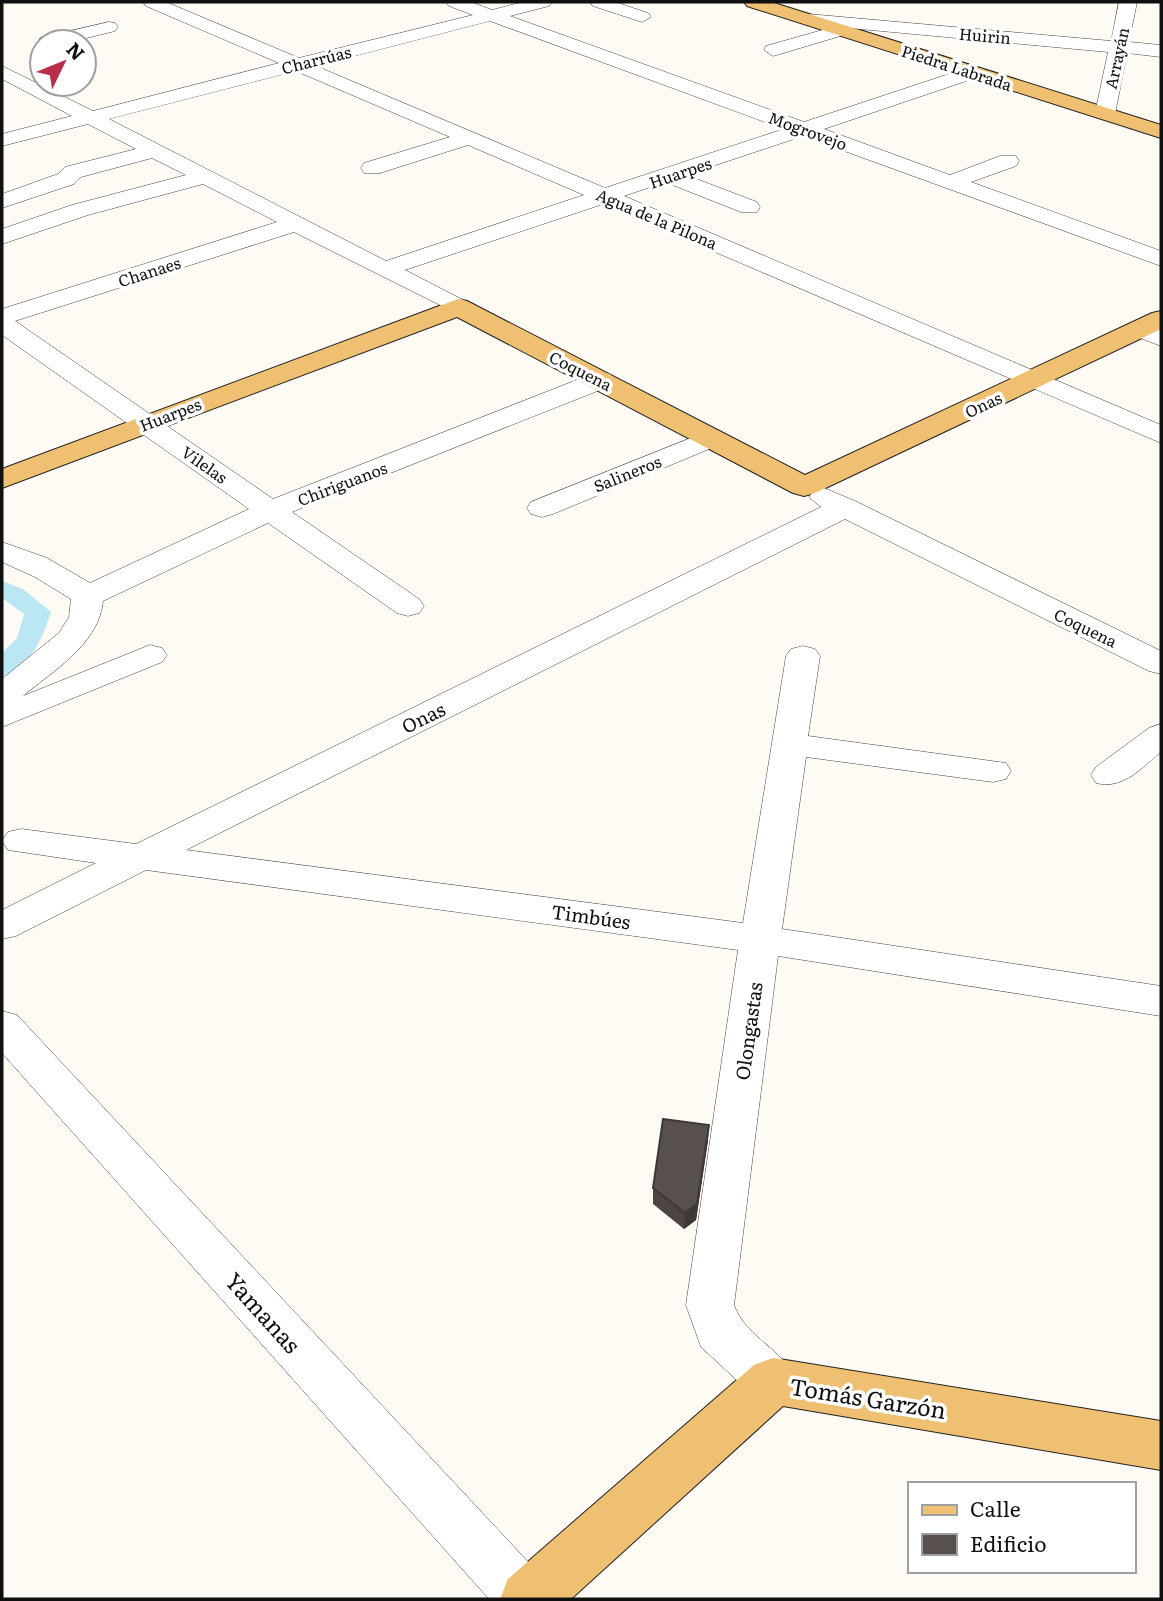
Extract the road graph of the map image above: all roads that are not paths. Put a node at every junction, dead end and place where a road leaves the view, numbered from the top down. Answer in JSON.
{"nodes":[{"id":1,"x":152,"y":2,"type":"edge"},
{"id":2,"x":455,"y":2,"type":"edge"},
{"id":3,"x":544,"y":2,"type":"edge"},
{"id":4,"x":599,"y":2,"type":"edge"},
{"id":5,"x":753,"y":2,"type":"edge"},
{"id":6,"x":1128,"y":2,"type":"edge"},
{"id":7,"x":491,"y":15,"type":"junction"},
{"id":8,"x":642,"y":17,"type":"dead end"},
{"id":9,"x":808,"y":19,"type":"junction"},
{"id":10,"x":109,"y":27,"type":"dead end"},
{"id":11,"x":98,"y":30,"type":"edge"},
{"id":12,"x":841,"y":30,"type":"junction"},
{"id":13,"x":1119,"y":47,"type":"junction"},
{"id":14,"x":773,"y":50,"type":"dead end"},
{"id":15,"x":1161,"y":51,"type":"edge"},
{"id":16,"x":298,"y":64,"type":"junction"},
{"id":17,"x":2,"y":72,"type":"edge"},
{"id":18,"x":974,"y":72,"type":"junction"},
{"id":19,"x":1105,"y":114,"type":"junction"},
{"id":20,"x":90,"y":118,"type":"junction"},
{"id":21,"x":806,"y":129,"type":"junction"},
{"id":22,"x":1161,"y":132,"type":"edge"},
{"id":23,"x":470,"y":138,"type":"junction"},
{"id":24,"x":2,"y":140,"type":"edge"},
{"id":25,"x":154,"y":151,"type":"junction"},
{"id":26,"x":1007,"y":161,"type":"dead end"},
{"id":27,"x":372,"y":168,"type":"dead end"},
{"id":28,"x":668,"y":176,"type":"junction"},
{"id":29,"x":204,"y":177,"type":"junction"},
{"id":30,"x":951,"y":182,"type":"junction"},
{"id":31,"x":606,"y":197,"type":"junction"},
{"id":32,"x":2,"y":201,"type":"edge"},
{"id":33,"x":749,"y":208,"type":"dead end"},
{"id":34,"x":295,"y":224,"type":"junction"},
{"id":35,"x":2,"y":237,"type":"edge"},
{"id":36,"x":1161,"y":259,"type":"edge"},
{"id":37,"x":385,"y":270,"type":"junction"},
{"id":38,"x":458,"y":307,"type":"junction"},
{"id":39,"x":2,"y":317,"type":"edge"},
{"id":40,"x":2,"y":324,"type":"edge"},
{"id":41,"x":1154,"y":329,"type":"edge"},
{"id":42,"x":601,"y":380,"type":"junction"},
{"id":43,"x":1034,"y":380,"type":"junction"},
{"id":44,"x":145,"y":423,"type":"junction"},
{"id":45,"x":1161,"y":435,"type":"edge"},
{"id":46,"x":711,"y":438,"type":"junction"},
{"id":47,"x":2,"y":479,"type":"edge"},
{"id":48,"x":804,"y":487,"type":"junction"},
{"id":49,"x":542,"y":508,"type":"dead end"},
{"id":50,"x":845,"y":508,"type":"junction"},
{"id":51,"x":271,"y":510,"type":"junction"},
{"id":52,"x":2,"y":551,"type":"edge"},
{"id":53,"x":87,"y":596,"type":"junction"},
{"id":54,"x":408,"y":606,"type":"dead end"},
{"id":55,"x":150,"y":655,"type":"dead end"},
{"id":56,"x":803,"y":656,"type":"dead end"},
{"id":57,"x":1161,"y":664,"type":"edge"},
{"id":58,"x":2,"y":696,"type":"edge"},
{"id":59,"x":2,"y":717,"type":"edge"},
{"id":60,"x":1161,"y":735,"type":"edge"},
{"id":61,"x":790,"y":744,"type":"junction"},
{"id":62,"x":993,"y":771,"type":"dead end"},
{"id":63,"x":1109,"y":775,"type":"dead end"},
{"id":64,"x":20,"y":841,"type":"dead end"},
{"id":65,"x":141,"y":857,"type":"junction"},
{"id":66,"x":2,"y":926,"type":"edge"},
{"id":67,"x":760,"y":939,"type":"junction"},
{"id":68,"x":1161,"y":1001,"type":"edge"},
{"id":69,"x":2,"y":1026,"type":"edge"},
{"id":70,"x":773,"y":1381,"type":"junction"},
{"id":71,"x":1161,"y":1446,"type":"edge"},
{"id":72,"x":527,"y":1599,"type":"edge"}],
"edges":[{"from":1,"to":16,"type":"street","name":"Agua de la Pilona"},
{"from":2,"to":7,"type":"street","name":"Mogrovejo"},
{"from":3,"to":7,"type":"street","name":"Charrúas"},
{"from":4,"to":8,"type":"street"},
{"from":5,"to":9,"type":"main road","name":"Piedra Labrada"},
{"from":6,"to":13,"type":"street","name":"Arrayán"},
{"from":7,"to":16,"type":"street","name":"Charrúas"},
{"from":7,"to":21,"type":"street","name":"Mogrovejo"},
{"from":9,"to":12,"type":"main road","name":"Piedra Labrada"},
{"from":9,"to":13,"type":"street","name":"Huirin"},
{"from":10,"to":11,"type":"street"},
{"from":12,"to":14,"type":"street"},
{"from":12,"to":18,"type":"main road","name":"Piedra Labrada"},
{"from":13,"to":15,"type":"street","name":"Huirin"},
{"from":13,"to":19,"type":"street","name":"Arrayán"},
{"from":16,"to":20,"type":"street","name":"Charrúas"},
{"from":16,"to":23,"type":"street","name":"Agua de la Pilona"},
{"from":17,"to":20,"type":"street","name":"Coquena"},
{"from":18,"to":19,"type":"main road","name":"Piedra Labrada"},
{"from":18,"to":21,"type":"street","name":"Huarpes"},
{"from":19,"to":22,"type":"main road","name":"Piedra Labrada"},
{"from":20,"to":24,"type":"street","name":"Charrúas"},
{"from":20,"to":25,"type":"street","name":"Coquena"},
{"from":21,"to":28,"type":"street","name":"Huarpes"},
{"from":21,"to":30,"type":"street","name":"Mogrovejo"},
{"from":23,"to":27,"type":"street"},
{"from":23,"to":31,"type":"street","name":"Agua de la Pilona"},
{"from":25,"to":29,"type":"street","name":"Coquena"},
{"from":25,"to":32,"type":"street"},
{"from":26,"to":30,"type":"street"},
{"from":28,"to":31,"type":"street","name":"Huarpes"},
{"from":28,"to":33,"type":"street"},
{"from":29,"to":34,"type":"street","name":"Coquena"},
{"from":29,"to":35,"type":"street"},
{"from":30,"to":36,"type":"street","name":"Mogrovejo"},
{"from":31,"to":37,"type":"street","name":"Huarpes"},
{"from":31,"to":43,"type":"street","name":"Agua de la Pilona"},
{"from":34,"to":37,"type":"street","name":"Coquena"},
{"from":34,"to":39,"type":"street","name":"Chanaes"},
{"from":37,"to":38,"type":"street","name":"Coquena"},
{"from":38,"to":42,"type":"main road","name":"Coquena"},
{"from":38,"to":44,"type":"main road","name":"Huarpes"},
{"from":40,"to":44,"type":"street","name":"Vilelas"},
{"from":41,"to":43,"type":"main road","name":"Onas"},
{"from":42,"to":46,"type":"main road","name":"Coquena"},
{"from":42,"to":51,"type":"street","name":"Chiriguanos"},
{"from":43,"to":45,"type":"street","name":"Agua de la Pilona"},
{"from":43,"to":48,"type":"main road","name":"Onas"},
{"from":44,"to":47,"type":"main road","name":"Huarpes"},
{"from":44,"to":51,"type":"street","name":"Vilelas"},
{"from":46,"to":48,"type":"main road","name":"Coquena"},
{"from":46,"to":49,"type":"street","name":"Salineros"},
{"from":48,"to":50,"type":"street","name":"Coquena"},
{"from":50,"to":57,"type":"street","name":"Coquena"},
{"from":50,"to":65,"type":"street","name":"Onas"},
{"from":51,"to":53,"type":"street","name":"Chiriguanos"},
{"from":51,"to":54,"type":"street","name":"Vilelas"},
{"from":52,"to":53,"type":"street"},
{"from":53,"to":58,"type":"street"},
{"from":55,"to":59,"type":"street"},
{"from":56,"to":61,"type":"street","name":"Olongastas"},
{"from":60,"to":63,"type":"street"},
{"from":61,"to":62,"type":"street"},
{"from":61,"to":67,"type":"street","name":"Olongastas"},
{"from":64,"to":65,"type":"street","name":"Timbúes"},
{"from":65,"to":66,"type":"street","name":"Onas"},
{"from":65,"to":67,"type":"street","name":"Timbúes"},
{"from":67,"to":68,"type":"street","name":"Timbúes"},
{"from":67,"to":70,"type":"street","name":"Olongastas"},
{"from":69,"to":72,"type":"street","name":"Yamanas"},
{"from":70,"to":71,"type":"main road","name":"Tomás Garzón"},
{"from":70,"to":72,"type":"main road","name":"Tomás Garzón"}]}
